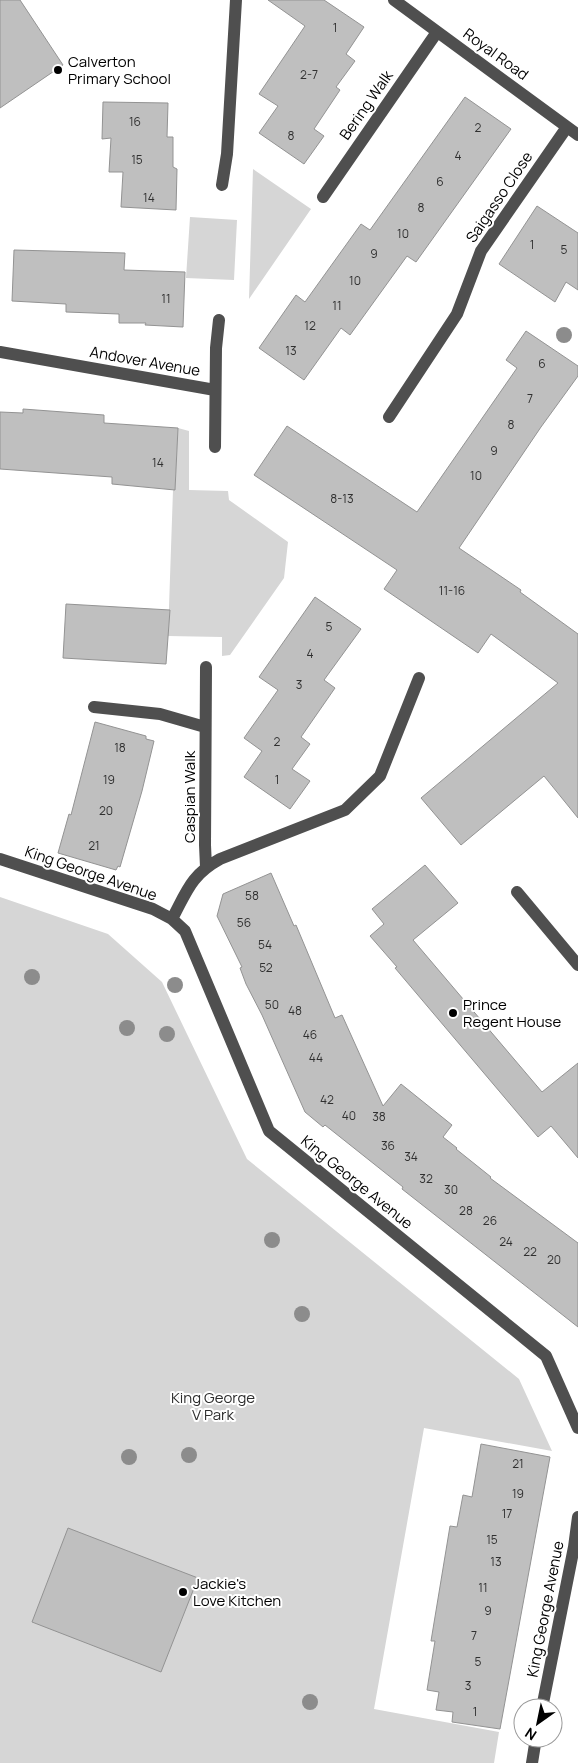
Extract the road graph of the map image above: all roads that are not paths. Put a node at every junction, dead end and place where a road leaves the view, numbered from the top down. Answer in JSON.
{"nodes":[{"id":1,"x":236,"y":0,"type":"edge"},
{"id":2,"x":394,"y":0,"type":"edge"},
{"id":3,"x":437,"y":32,"type":"junction"},
{"id":4,"x":567,"y":127,"type":"junction"},
{"id":5,"x":578,"y":135,"type":"edge"},
{"id":6,"x":222,"y":185,"type":"dead end"},
{"id":7,"x":323,"y":197,"type":"dead end"},
{"id":8,"x":219,"y":320,"type":"dead end"},
{"id":9,"x":0,"y":352,"type":"edge"},
{"id":10,"x":215,"y":390,"type":"junction"},
{"id":11,"x":389,"y":417,"type":"dead end"},
{"id":12,"x":214,"y":448,"type":"dead end"},
{"id":13,"x":206,"y":667,"type":"dead end"},
{"id":14,"x":419,"y":678,"type":"dead end"},
{"id":15,"x":94,"y":707,"type":"dead end"},
{"id":16,"x":206,"y":727,"type":"junction"},
{"id":17,"x":0,"y":859,"type":"edge"},
{"id":18,"x":206,"y":867,"type":"junction"},
{"id":19,"x":517,"y":892,"type":"dead end"},
{"id":20,"x":172,"y":919,"type":"junction"},
{"id":21,"x":578,"y":965,"type":"edge"},
{"id":22,"x":578,"y":1428,"type":"edge"},
{"id":23,"x":578,"y":1517,"type":"edge"},
{"id":24,"x":576,"y":1547,"type":"edge"},
{"id":25,"x":544,"y":1698,"type":"edge"},
{"id":26,"x":534,"y":1748,"type":"edge"},
{"id":27,"x":532,"y":1763,"type":"edge"}],
"edges":[{"from":1,"to":6,"type":"street"},
{"from":2,"to":3,"type":"street","name":"Royal Road"},
{"from":3,"to":4,"type":"street","name":"Royal Road"},
{"from":3,"to":7,"type":"street","name":"Bering Walk"},
{"from":4,"to":5,"type":"street","name":"Royal Road"},
{"from":4,"to":11,"type":"street","name":"Saigasso Close"},
{"from":8,"to":10,"type":"street","name":"Andover Avenue"},
{"from":9,"to":10,"type":"street","name":"Andover Avenue"},
{"from":10,"to":12,"type":"street"},
{"from":13,"to":16,"type":"street","name":"Caspian Walk"},
{"from":14,"to":18,"type":"street"},
{"from":15,"to":16,"type":"street"},
{"from":16,"to":18,"type":"street","name":"Caspian Walk"},
{"from":17,"to":20,"type":"street","name":"King George Avenue"},
{"from":18,"to":20,"type":"street"},
{"from":19,"to":21,"type":"street"},
{"from":20,"to":22,"type":"street","name":"King George Avenue"},
{"from":23,"to":24,"type":"street","name":"King George Avenue"},
{"from":24,"to":25,"type":"street","name":"King George Avenue"},
{"from":26,"to":27,"type":"street"}]}
